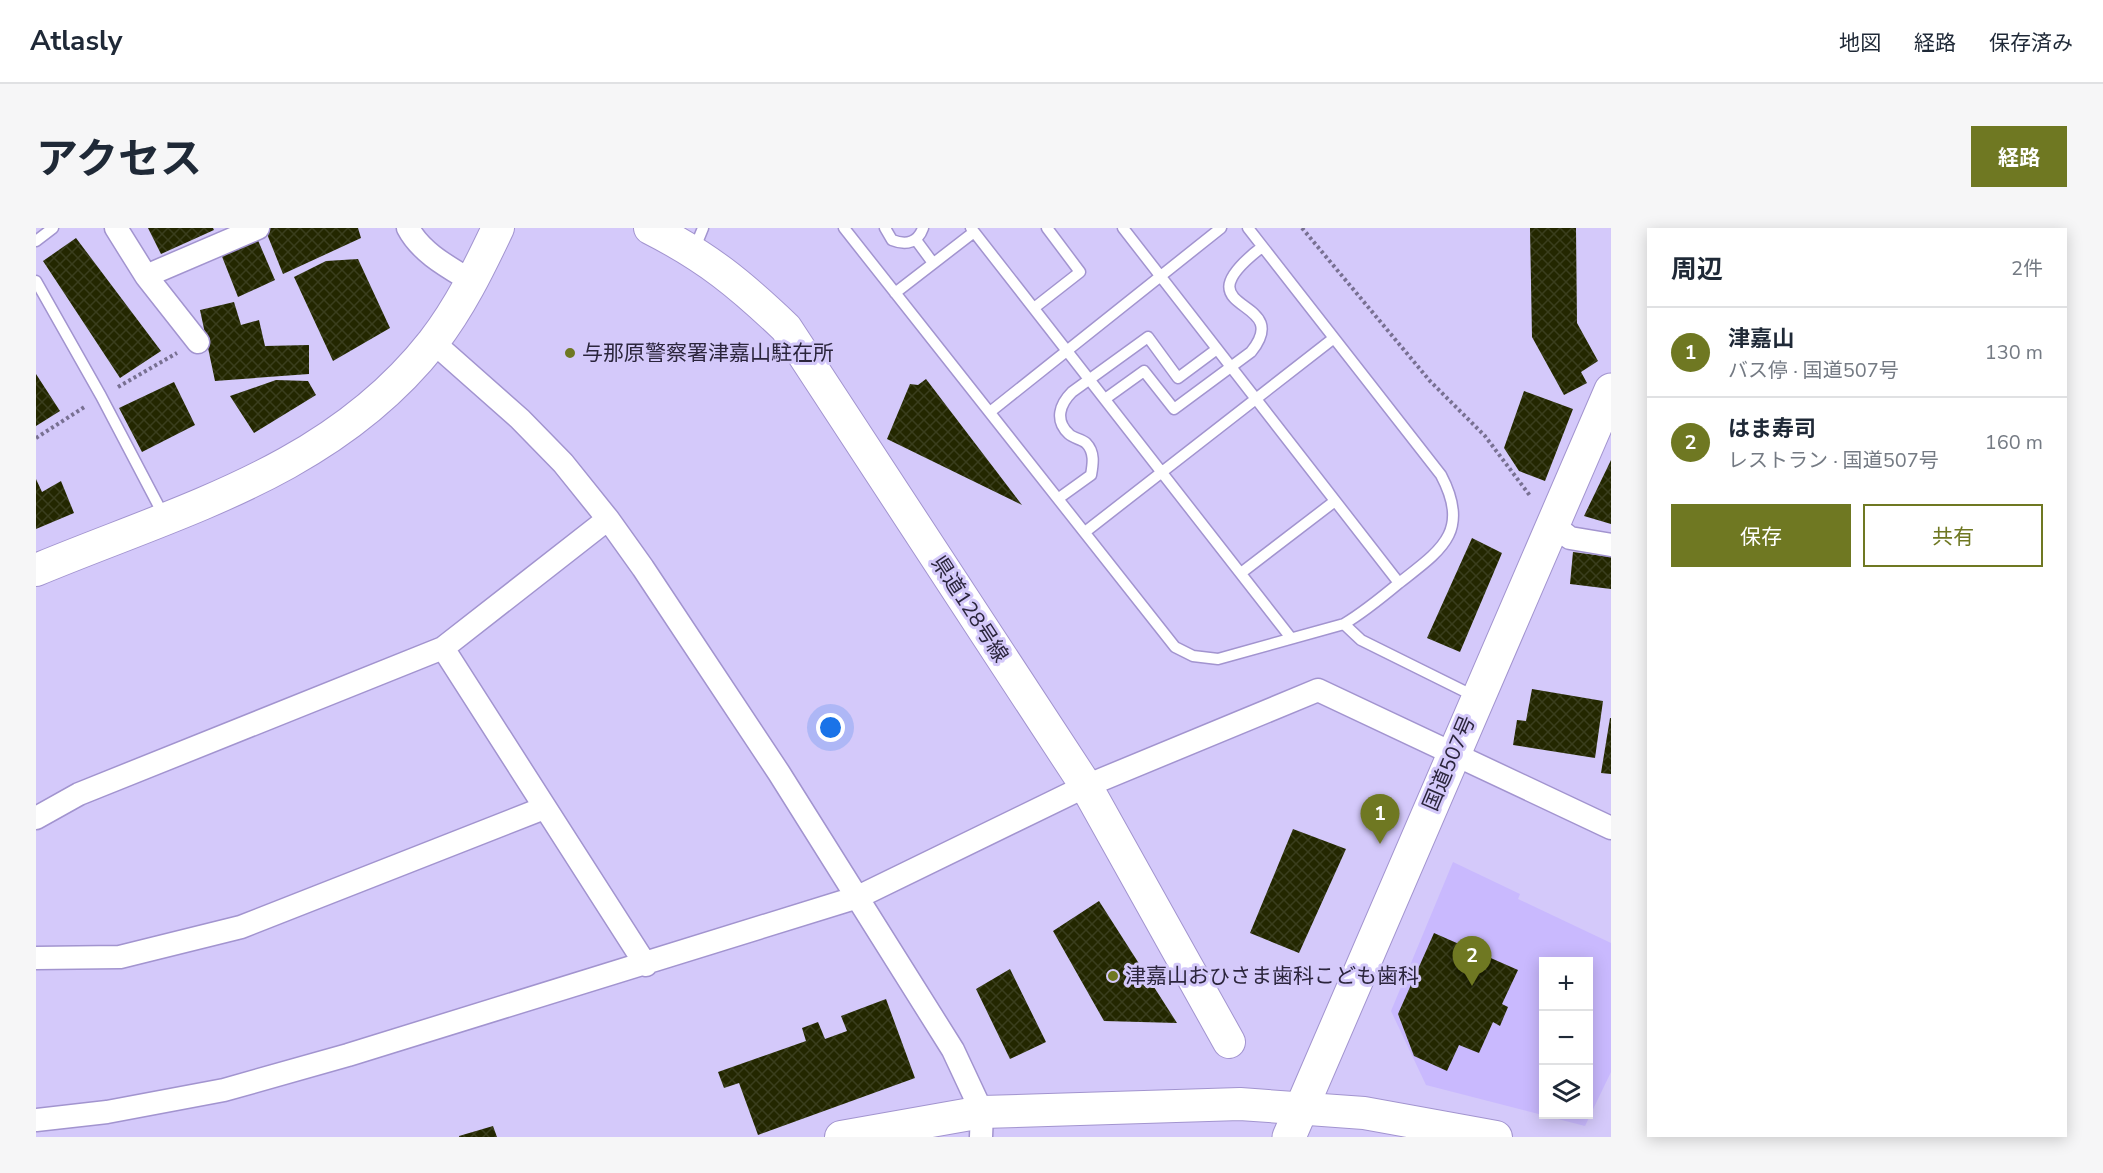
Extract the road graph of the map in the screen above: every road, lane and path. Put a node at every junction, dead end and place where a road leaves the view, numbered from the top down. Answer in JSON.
{"nodes":[{"id":1,"x":53,"y":228,"type":"edge"},
{"id":2,"x":116,"y":228,"type":"edge"},
{"id":3,"x":258,"y":228,"type":"edge"},
{"id":4,"x":408,"y":228,"type":"edge"},
{"id":5,"x":498,"y":228,"type":"edge"},
{"id":6,"x":650,"y":228,"type":"edge"},
{"id":7,"x":844,"y":228,"type":"edge"},
{"id":8,"x":885,"y":228,"type":"edge"},
{"id":9,"x":923,"y":228,"type":"edge"},
{"id":10,"x":1047,"y":228,"type":"edge"},
{"id":11,"x":1123,"y":228,"type":"edge"},
{"id":12,"x":1221,"y":228,"type":"edge"},
{"id":13,"x":1248,"y":228,"type":"edge"},
{"id":14,"x":1302,"y":228,"type":"edge"},
{"id":15,"x":973,"y":230,"type":"edge"},
{"id":16,"x":227,"y":234,"type":"edge"},
{"id":17,"x":698,"y":239,"type":"edge"},
{"id":18,"x":916,"y":240,"type":"junction"},
{"id":19,"x":36,"y":241,"type":"edge"},
{"id":20,"x":1262,"y":247,"type":"junction"},
{"id":21,"x":933,"y":263,"type":"junction"},
{"id":22,"x":1160,"y":275,"type":"junction"},
{"id":23,"x":146,"y":276,"type":"junction"},
{"id":24,"x":36,"y":281,"type":"edge"},
{"id":25,"x":473,"y":282,"type":"junction"},
{"id":26,"x":896,"y":293,"type":"junction"},
{"id":27,"x":1034,"y":308,"type":"junction"},
{"id":28,"x":1334,"y":338,"type":"junction"},
{"id":29,"x":198,"y":342,"type":"joint"},
{"id":30,"x":433,"y":342,"type":"junction"},
{"id":31,"x":1217,"y":349,"type":"junction"},
{"id":32,"x":1066,"y":350,"type":"junction"},
{"id":33,"x":1230,"y":367,"type":"junction"},
{"id":34,"x":1089,"y":379,"type":"junction"},
{"id":35,"x":1611,"y":390,"type":"edge"},
{"id":36,"x":101,"y":396,"type":"junction"},
{"id":37,"x":1105,"y":399,"type":"junction"},
{"id":38,"x":1256,"y":399,"type":"junction"},
{"id":39,"x":990,"y":412,"type":"junction"},
{"id":40,"x":36,"y":438,"type":"edge"},
{"id":41,"x":1162,"y":472,"type":"junction"},
{"id":42,"x":1059,"y":498,"type":"junction"},
{"id":43,"x":1335,"y":501,"type":"junction"},
{"id":44,"x":165,"y":518,"type":"junction"},
{"id":45,"x":608,"y":519,"type":"junction"},
{"id":46,"x":1552,"y":524,"type":"junction"},
{"id":47,"x":1085,"y":532,"type":"junction"},
{"id":48,"x":1611,"y":545,"type":"edge"},
{"id":49,"x":36,"y":570,"type":"edge"},
{"id":50,"x":1241,"y":573,"type":"junction"},
{"id":51,"x":1399,"y":584,"type":"junction"},
{"id":52,"x":1344,"y":624,"type":"junction"},
{"id":53,"x":1291,"y":638,"type":"junction"},
{"id":54,"x":443,"y":648,"type":"junction"},
{"id":55,"x":1477,"y":698,"type":"junction"},
{"id":56,"x":1453,"y":754,"type":"junction"},
{"id":57,"x":1086,"y":786,"type":"junction"},
{"id":58,"x":544,"y":808,"type":"junction"},
{"id":59,"x":36,"y":818,"type":"edge"},
{"id":60,"x":1611,"y":828,"type":"edge"},
{"id":61,"x":858,"y":897,"type":"junction"},
{"id":62,"x":36,"y":958,"type":"edge"},
{"id":63,"x":646,"y":965,"type":"junction"},
{"id":64,"x":1229,"y":1042,"type":"dead end"},
{"id":65,"x":1302,"y":1107,"type":"junction"},
{"id":66,"x":36,"y":1120,"type":"edge"},
{"id":67,"x":981,"y":1125,"type":"edge"},
{"id":68,"x":841,"y":1137,"type":"edge"},
{"id":69,"x":1289,"y":1137,"type":"edge"},
{"id":70,"x":1496,"y":1137,"type":"edge"}],
"edges":[{"from":1,"to":19,"type":"lane"},
{"from":2,"to":23,"type":"street"},
{"from":3,"to":16,"type":"street"},
{"from":4,"to":25,"type":"street"},
{"from":5,"to":25,"type":"street"},
{"from":6,"to":17,"type":"street","name":"県道128号線"},
{"from":7,"to":26,"type":"lane"},
{"from":8,"to":18,"type":"lane"},
{"from":9,"to":18,"type":"lane"},
{"from":10,"to":27,"type":"lane"},
{"from":11,"to":22,"type":"lane"},
{"from":12,"to":22,"type":"lane"},
{"from":13,"to":20,"type":"lane"},
{"from":14,"to":46,"type":"path"},
{"from":15,"to":21,"type":"lane"},
{"from":15,"to":27,"type":"lane"},
{"from":16,"to":23,"type":"street"},
{"from":17,"to":57,"type":"street","name":"県道128号線"},
{"from":18,"to":21,"type":"lane"},
{"from":20,"to":28,"type":"lane"},
{"from":20,"to":33,"type":"lane"},
{"from":21,"to":26,"type":"lane"},
{"from":22,"to":31,"type":"lane"},
{"from":22,"to":32,"type":"lane"},
{"from":23,"to":29,"type":"street"},
{"from":24,"to":36,"type":"lane"},
{"from":25,"to":30,"type":"street"},
{"from":26,"to":39,"type":"lane"},
{"from":27,"to":32,"type":"lane"},
{"from":28,"to":38,"type":"lane"},
{"from":28,"to":51,"type":"lane"},
{"from":29,"to":36,"type":"path"},
{"from":30,"to":44,"type":"street"},
{"from":30,"to":45,"type":"street"},
{"from":31,"to":33,"type":"lane"},
{"from":31,"to":34,"type":"lane"},
{"from":32,"to":34,"type":"lane"},
{"from":32,"to":39,"type":"lane"},
{"from":33,"to":37,"type":"lane"},
{"from":33,"to":38,"type":"lane"},
{"from":34,"to":37,"type":"lane"},
{"from":34,"to":42,"type":"lane"},
{"from":35,"to":46,"type":"highway","name":"国道507号"},
{"from":36,"to":40,"type":"path"},
{"from":36,"to":44,"type":"lane"},
{"from":37,"to":41,"type":"lane"},
{"from":38,"to":41,"type":"lane"},
{"from":38,"to":43,"type":"lane"},
{"from":39,"to":42,"type":"lane"},
{"from":41,"to":47,"type":"lane"},
{"from":41,"to":50,"type":"lane"},
{"from":42,"to":47,"type":"lane"},
{"from":43,"to":50,"type":"lane"},
{"from":43,"to":51,"type":"lane"},
{"from":44,"to":49,"type":"street"},
{"from":45,"to":54,"type":"street"},
{"from":45,"to":61,"type":"street"},
{"from":46,"to":48,"type":"street"},
{"from":46,"to":55,"type":"highway","name":"国道507号"},
{"from":47,"to":53,"type":"lane"},
{"from":50,"to":53,"type":"lane"},
{"from":51,"to":52,"type":"lane"},
{"from":52,"to":53,"type":"lane"},
{"from":52,"to":55,"type":"lane"},
{"from":54,"to":58,"type":"street"},
{"from":54,"to":59,"type":"street"},
{"from":55,"to":56,"type":"highway","name":"国道507号"},
{"from":56,"to":57,"type":"street"},
{"from":56,"to":60,"type":"street"},
{"from":56,"to":65,"type":"highway","name":"国道507号"},
{"from":57,"to":61,"type":"street"},
{"from":57,"to":64,"type":"street","name":"県道128号線"},
{"from":58,"to":62,"type":"street"},
{"from":58,"to":63,"type":"street"},
{"from":61,"to":63,"type":"street"},
{"from":61,"to":67,"type":"street"},
{"from":63,"to":66,"type":"street"},
{"from":65,"to":67,"type":"street"},
{"from":65,"to":69,"type":"highway","name":"国道507号"},
{"from":65,"to":70,"type":"street"},
{"from":67,"to":68,"type":"street"}]}
